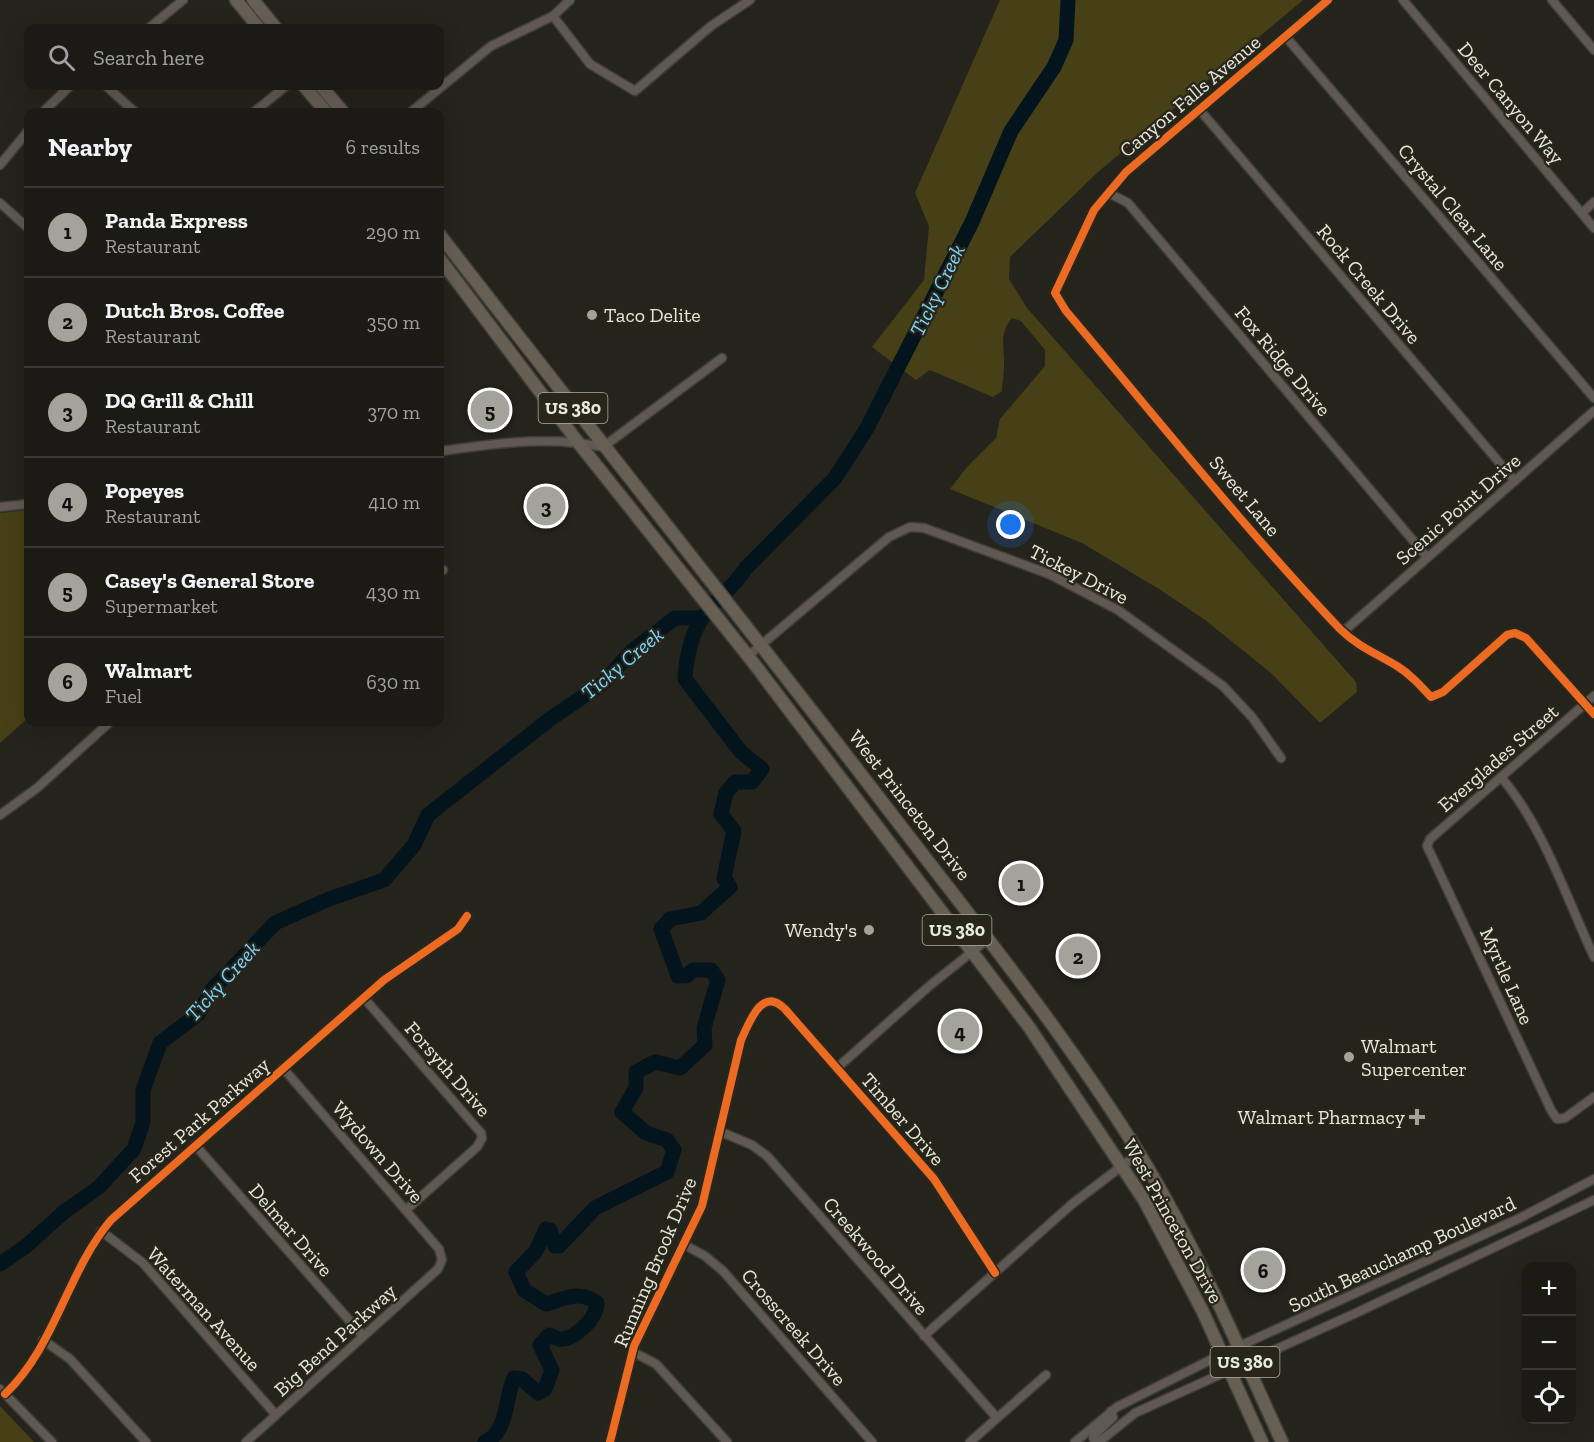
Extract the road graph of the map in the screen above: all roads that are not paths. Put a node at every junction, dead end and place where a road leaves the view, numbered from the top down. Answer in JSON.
{"nodes":[{"id":1,"x":183,"y":0,"type":"edge"},
{"id":2,"x":236,"y":0,"type":"edge"},
{"id":3,"x":253,"y":0,"type":"edge"},
{"id":4,"x":570,"y":0,"type":"edge"},
{"id":5,"x":750,"y":0,"type":"edge"},
{"id":6,"x":1328,"y":0,"type":"edge"},
{"id":7,"x":1403,"y":0,"type":"edge"},
{"id":8,"x":1552,"y":0,"type":"edge"},
{"id":9,"x":553,"y":16,"type":"junction"},
{"id":10,"x":155,"y":24,"type":"edge"},
{"id":11,"x":256,"y":24,"type":"edge"},
{"id":12,"x":273,"y":24,"type":"edge"},
{"id":13,"x":1286,"y":37,"type":"junction"},
{"id":14,"x":1594,"y":50,"type":"edge"},
{"id":15,"x":444,"y":85,"type":"edge"},
{"id":16,"x":66,"y":90,"type":"edge"},
{"id":17,"x":110,"y":90,"type":"edge"},
{"id":18,"x":281,"y":90,"type":"edge"},
{"id":19,"x":307,"y":90,"type":"edge"},
{"id":20,"x":324,"y":90,"type":"edge"},
{"id":21,"x":438,"y":90,"type":"edge"},
{"id":22,"x":47,"y":108,"type":"edge"},
{"id":23,"x":131,"y":108,"type":"edge"},
{"id":24,"x":259,"y":108,"type":"edge"},
{"id":25,"x":323,"y":108,"type":"edge"},
{"id":26,"x":340,"y":108,"type":"edge"},
{"id":27,"x":416,"y":108,"type":"edge"},
{"id":28,"x":1198,"y":109,"type":"junction"},
{"id":29,"x":24,"y":136,"type":"edge"},
{"id":30,"x":0,"y":165,"type":"edge"},
{"id":31,"x":1109,"y":193,"type":"junction"},
{"id":32,"x":1594,"y":202,"type":"edge"},
{"id":33,"x":0,"y":203,"type":"edge"},
{"id":34,"x":1582,"y":213,"type":"junction"},
{"id":35,"x":24,"y":224,"type":"edge"},
{"id":36,"x":1594,"y":228,"type":"edge"},
{"id":37,"x":444,"y":248,"type":"edge"},
{"id":38,"x":444,"y":264,"type":"edge"},
{"id":39,"x":1055,"y":293,"type":"joint"},
{"id":40,"x":722,"y":358,"type":"dead end"},
{"id":41,"x":1594,"y":398,"type":"edge"},
{"id":42,"x":1594,"y":411,"type":"edge"},
{"id":43,"x":577,"y":441,"type":"junction"},
{"id":44,"x":603,"y":447,"type":"junction"},
{"id":45,"x":444,"y":451,"type":"edge"},
{"id":46,"x":1515,"y":481,"type":"junction"},
{"id":47,"x":24,"y":504,"type":"edge"},
{"id":48,"x":0,"y":507,"type":"edge"},
{"id":49,"x":1427,"y":557,"type":"junction"},
{"id":50,"x":1343,"y":632,"type":"junction"},
{"id":51,"x":762,"y":644,"type":"junction"},
{"id":52,"x":748,"y":657,"type":"junction"},
{"id":53,"x":1594,"y":696,"type":"edge"},
{"id":54,"x":1586,"y":704,"type":"junction"},
{"id":55,"x":1594,"y":714,"type":"edge"},
{"id":56,"x":106,"y":726,"type":"edge"},
{"id":57,"x":1281,"y":758,"type":"dead end"},
{"id":58,"x":1502,"y":777,"type":"junction"},
{"id":59,"x":0,"y":815,"type":"edge"},
{"id":60,"x":1427,"y":846,"type":"joint"},
{"id":61,"x":467,"y":916,"type":"dead end"},
{"id":62,"x":988,"y":939,"type":"junction"},
{"id":63,"x":972,"y":950,"type":"junction"},
{"id":64,"x":1594,"y":957,"type":"edge"},
{"id":65,"x":364,"y":998,"type":"junction"},
{"id":66,"x":771,"y":999,"type":"joint"},
{"id":67,"x":283,"y":1068,"type":"junction"},
{"id":68,"x":837,"y":1068,"type":"junction"},
{"id":69,"x":1594,"y":1096,"type":"edge"},
{"id":70,"x":720,"y":1131,"type":"junction"},
{"id":71,"x":195,"y":1145,"type":"junction"},
{"id":72,"x":1139,"y":1153,"type":"junction"},
{"id":73,"x":1122,"y":1165,"type":"junction"},
{"id":74,"x":1594,"y":1179,"type":"edge"},
{"id":75,"x":1594,"y":1200,"type":"edge"},
{"id":76,"x":406,"y":1210,"type":"junction"},
{"id":77,"x":1520,"y":1218,"type":"junction"},
{"id":78,"x":101,"y":1231,"type":"junction"},
{"id":79,"x":1526,"y":1231,"type":"junction"},
{"id":80,"x":683,"y":1244,"type":"junction"},
{"id":81,"x":442,"y":1260,"type":"joint"},
{"id":82,"x":1417,"y":1265,"type":"junction"},
{"id":83,"x":995,"y":1273,"type":"junction"},
{"id":84,"x":1424,"y":1280,"type":"junction"},
{"id":85,"x":363,"y":1336,"type":"junction"},
{"id":86,"x":924,"y":1336,"type":"junction"},
{"id":87,"x":43,"y":1340,"type":"junction"},
{"id":88,"x":1239,"y":1347,"type":"junction"},
{"id":89,"x":633,"y":1352,"type":"junction"},
{"id":90,"x":1222,"y":1354,"type":"junction"},
{"id":91,"x":1246,"y":1364,"type":"junction"},
{"id":92,"x":1230,"y":1371,"type":"junction"},
{"id":93,"x":1046,"y":1375,"type":"dead end"},
{"id":94,"x":3,"y":1391,"type":"edge"},
{"id":95,"x":1111,"y":1411,"type":"junction"},
{"id":96,"x":276,"y":1415,"type":"junction"},
{"id":97,"x":997,"y":1418,"type":"junction"},
{"id":98,"x":51,"y":1442,"type":"edge"},
{"id":99,"x":146,"y":1442,"type":"edge"},
{"id":100,"x":246,"y":1442,"type":"edge"},
{"id":101,"x":610,"y":1442,"type":"edge"},
{"id":102,"x":727,"y":1442,"type":"edge"},
{"id":103,"x":872,"y":1442,"type":"edge"},
{"id":104,"x":970,"y":1442,"type":"edge"},
{"id":105,"x":1075,"y":1442,"type":"edge"},
{"id":106,"x":1097,"y":1442,"type":"edge"},
{"id":107,"x":1262,"y":1442,"type":"edge"},
{"id":108,"x":1282,"y":1442,"type":"edge"}],
"edges":[{"from":1,"to":10,"type":"street"},
{"from":2,"to":11,"type":"highway"},
{"from":3,"to":12,"type":"highway"},
{"from":4,"to":9,"type":"street"},
{"from":5,"to":9,"type":"street"},
{"from":6,"to":13,"type":"street","name":"Canyon Falls Avenue"},
{"from":7,"to":34,"type":"street","name":"Deer Canyon Way"},
{"from":8,"to":14,"type":"street"},
{"from":9,"to":15,"type":"street"},
{"from":13,"to":28,"type":"street","name":"Canyon Falls Avenue"},
{"from":13,"to":41,"type":"street","name":"Crystal Clear Lane"},
{"from":16,"to":22,"type":"street"},
{"from":17,"to":23,"type":"street"},
{"from":18,"to":24,"type":"street"},
{"from":19,"to":25,"type":"highway"},
{"from":20,"to":26,"type":"highway"},
{"from":21,"to":27,"type":"street"},
{"from":28,"to":31,"type":"street","name":"Canyon Falls Avenue"},
{"from":28,"to":46,"type":"street","name":"Rock Creek Drive"},
{"from":29,"to":30,"type":"street"},
{"from":31,"to":39,"type":"street","name":"Canyon Falls Avenue"},
{"from":31,"to":49,"type":"street","name":"Fox Ridge Drive"},
{"from":32,"to":34,"type":"street"},
{"from":33,"to":35,"type":"street"},
{"from":34,"to":36,"type":"street","name":"Deer Canyon Way"},
{"from":37,"to":44,"type":"highway","name":"West Princeton Drive","number":"US 380"},
{"from":38,"to":43,"type":"highway","name":"West Princeton Drive","number":"US 380"},
{"from":39,"to":50,"type":"street","name":"Sweet Lane"},
{"from":40,"to":44,"type":"street"},
{"from":42,"to":46,"type":"street","name":"Scenic Point Drive"},
{"from":43,"to":44,"type":"street"},
{"from":43,"to":45,"type":"street"},
{"from":43,"to":52,"type":"highway","name":"West Princeton Drive","number":"US 380"},
{"from":44,"to":51,"type":"highway","name":"West Princeton Drive","number":"US 380"},
{"from":46,"to":49,"type":"street","name":"Scenic Point Drive"},
{"from":47,"to":48,"type":"street"},
{"from":49,"to":50,"type":"street","name":"Scenic Point Drive"},
{"from":50,"to":54,"type":"street","name":"Sweet Lane"},
{"from":51,"to":52,"type":"street","name":"Tickey Drive"},
{"from":51,"to":57,"type":"street","name":"Tickey Drive"},
{"from":51,"to":62,"type":"highway","name":"West Princeton Drive","number":"US 380"},
{"from":52,"to":63,"type":"highway","name":"West Princeton Drive","number":"US 380"},
{"from":53,"to":54,"type":"street","name":"Everglades Street"},
{"from":54,"to":55,"type":"street"},
{"from":54,"to":58,"type":"street","name":"Everglades Street"},
{"from":56,"to":59,"type":"street"},
{"from":58,"to":60,"type":"street","name":"Everglades Street"},
{"from":58,"to":64,"type":"street"},
{"from":60,"to":69,"type":"street","name":"Myrtle Lane"},
{"from":61,"to":65,"type":"street","name":"Forest Park Parkway"},
{"from":62,"to":63,"type":"street"},
{"from":62,"to":72,"type":"highway","name":"West Princeton Drive","number":"US 380"},
{"from":63,"to":68,"type":"street"},
{"from":63,"to":73,"type":"highway","name":"West Princeton Drive","number":"US 380"},
{"from":65,"to":67,"type":"street","name":"Forest Park Parkway"},
{"from":65,"to":76,"type":"street","name":"Forsyth Drive"},
{"from":66,"to":68,"type":"street","name":"Timber Drive"},
{"from":66,"to":70,"type":"street","name":"Running Brook Drive"},
{"from":67,"to":71,"type":"street","name":"Forest Park Parkway"},
{"from":67,"to":76,"type":"street","name":"Wydown Drive"},
{"from":68,"to":83,"type":"street","name":"Timber Drive"},
{"from":70,"to":80,"type":"street","name":"Running Brook Drive"},
{"from":70,"to":86,"type":"street","name":"Creekwood Drive"},
{"from":71,"to":78,"type":"street","name":"Forest Park Parkway"},
{"from":71,"to":85,"type":"street","name":"Delmar Drive"},
{"from":72,"to":73,"type":"street"},
{"from":72,"to":88,"type":"highway","name":"West Princeton Drive","number":"US 380"},
{"from":73,"to":83,"type":"street"},
{"from":73,"to":90,"type":"highway","name":"West Princeton Drive","number":"US 380"},
{"from":74,"to":77,"type":"street","name":"South Beauchamp Boulevard"},
{"from":75,"to":79,"type":"street","name":"South Beauchamp Boulevard"},
{"from":76,"to":81,"type":"street","name":"Wydown Drive"},
{"from":77,"to":79,"type":"street"},
{"from":77,"to":82,"type":"street","name":"South Beauchamp Boulevard"},
{"from":78,"to":87,"type":"street","name":"Forest Park Parkway"},
{"from":78,"to":96,"type":"street","name":"Waterman Avenue"},
{"from":79,"to":84,"type":"street","name":"South Beauchamp Boulevard"},
{"from":80,"to":89,"type":"street","name":"Running Brook Drive"},
{"from":80,"to":103,"type":"street","name":"Crosscreek Drive"},
{"from":81,"to":85,"type":"street","name":"Big Bend Parkway"},
{"from":82,"to":84,"type":"street"},
{"from":82,"to":88,"type":"street","name":"South Beauchamp Boulevard"},
{"from":83,"to":86,"type":"street"},
{"from":84,"to":91,"type":"street","name":"South Beauchamp Boulevard"},
{"from":85,"to":96,"type":"street","name":"Big Bend Parkway"},
{"from":86,"to":97,"type":"street","name":"Creekwood Drive"},
{"from":87,"to":94,"type":"street","name":"Forest Park Parkway"},
{"from":87,"to":99,"type":"street"},
{"from":88,"to":90,"type":"street","name":"South Beauchamp Boulevard"},
{"from":88,"to":91,"type":"highway","name":"West Princeton Drive","number":"US 380"},
{"from":89,"to":101,"type":"street","name":"Running Brook Drive"},
{"from":89,"to":102,"type":"street"},
{"from":90,"to":92,"type":"highway","name":"West Princeton Drive","number":"US 380"},
{"from":90,"to":95,"type":"street","name":"South Beauchamp Boulevard"},
{"from":91,"to":92,"type":"street","name":"South Beauchamp Boulevard"},
{"from":91,"to":108,"type":"highway","name":"West Princeton Drive","number":"US 380"},
{"from":92,"to":106,"type":"street","name":"South Beauchamp Boulevard"},
{"from":92,"to":107,"type":"highway","name":"West Princeton Drive","number":"US 380"},
{"from":93,"to":97,"type":"street"},
{"from":94,"to":98,"type":"street"},
{"from":95,"to":105,"type":"street","name":"South Beauchamp Boulevard"},
{"from":95,"to":106,"type":"street"},
{"from":96,"to":100,"type":"street","name":"Big Bend Parkway"},
{"from":97,"to":104,"type":"street"}]}
